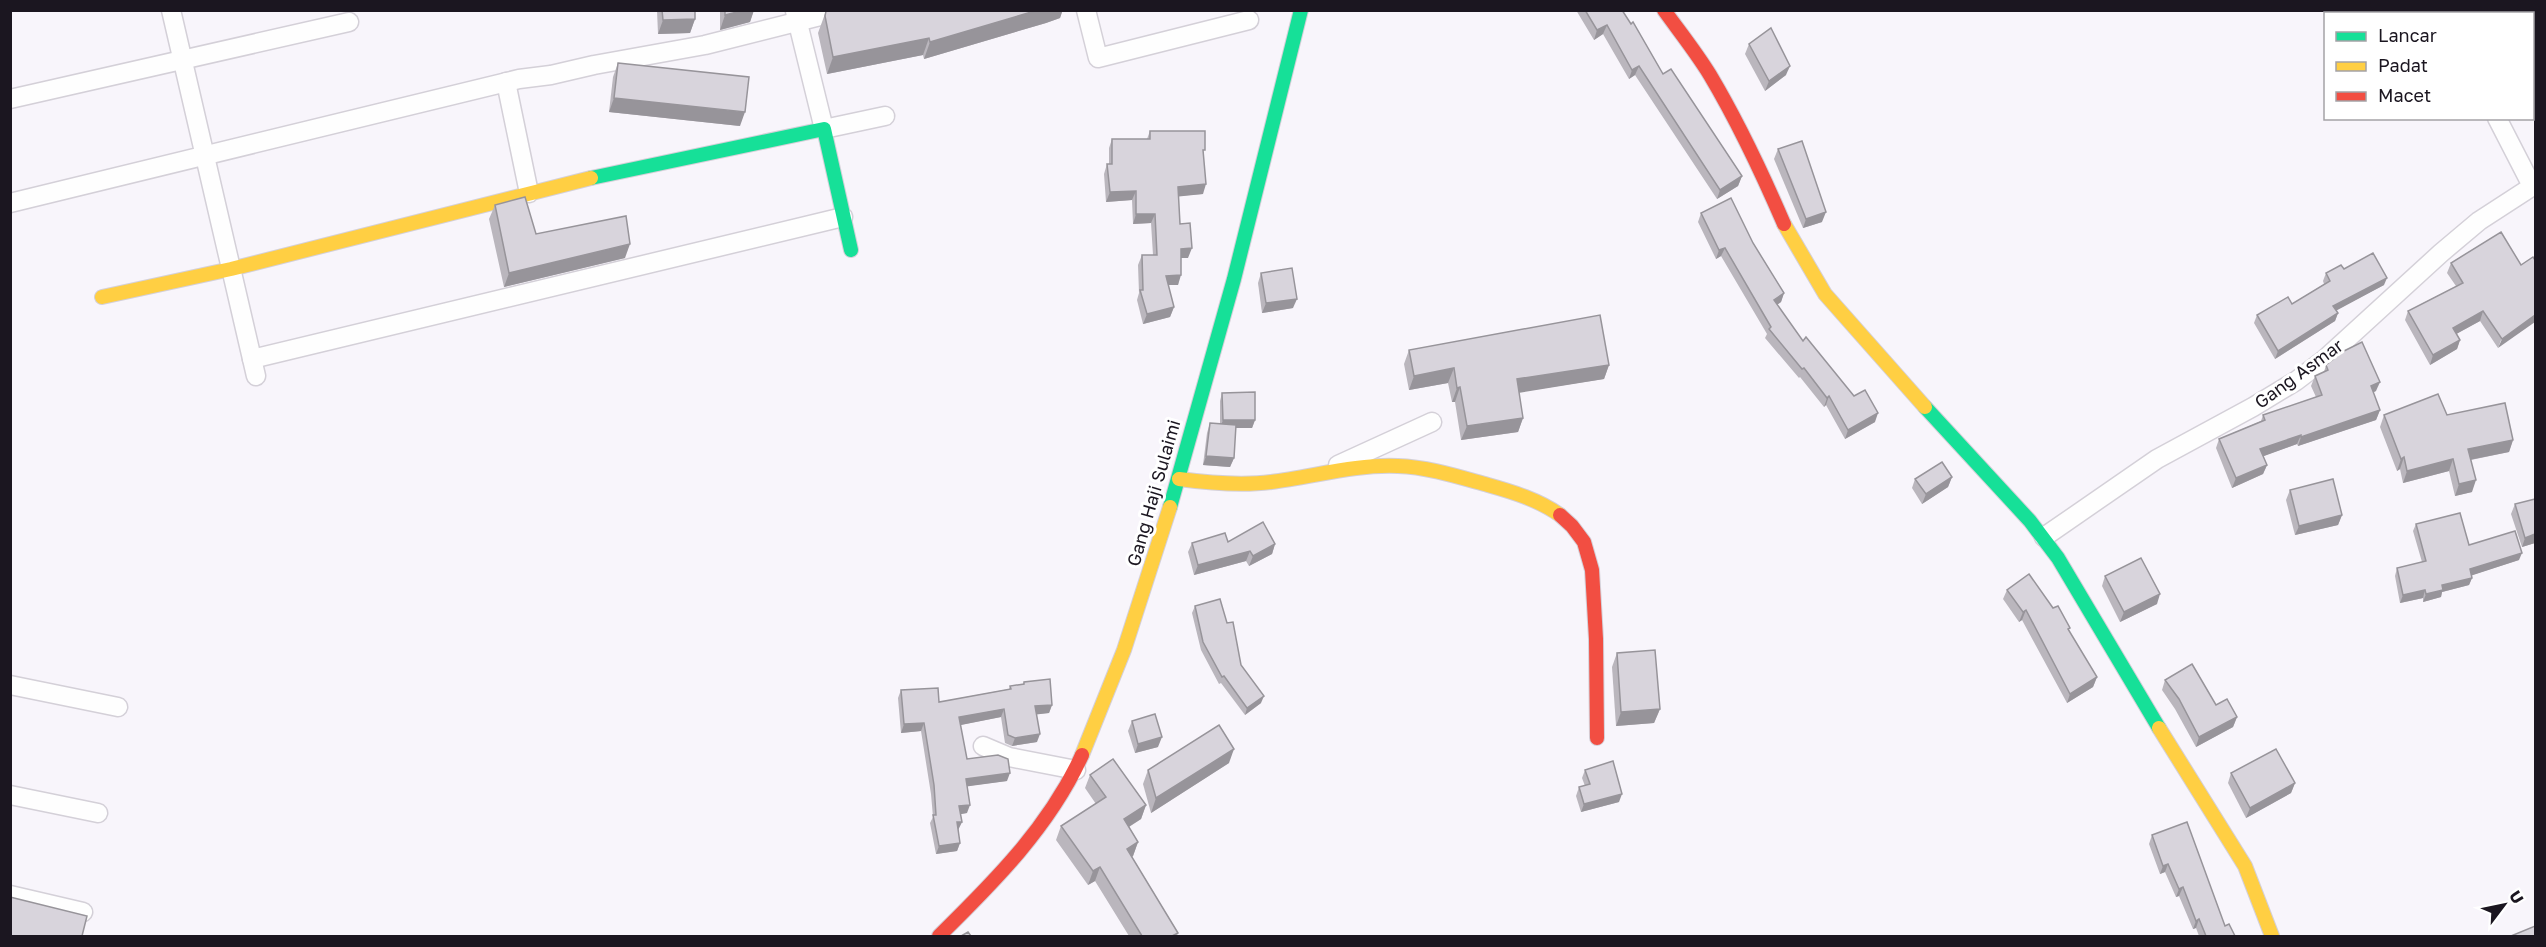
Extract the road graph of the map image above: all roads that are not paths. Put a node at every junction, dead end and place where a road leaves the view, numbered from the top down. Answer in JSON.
{"nodes":[{"id":1,"x":171,"y":10,"type":"edge"},
{"id":2,"x":844,"y":10,"type":"edge"},
{"id":3,"x":1086,"y":10,"type":"edge"},
{"id":4,"x":1301,"y":10,"type":"edge"},
{"id":5,"x":1664,"y":10,"type":"edge"},
{"id":6,"x":796,"y":16,"type":"edge"},
{"id":7,"x":1249,"y":20,"type":"dead end"},
{"id":8,"x":349,"y":22,"type":"dead end"},
{"id":9,"x":182,"y":60,"type":"junction"},
{"id":10,"x":506,"y":82,"type":"junction"},
{"id":11,"x":10,"y":99,"type":"edge"},
{"id":12,"x":885,"y":116,"type":"dead end"},
{"id":13,"x":2498,"y":120,"type":"edge"},
{"id":14,"x":824,"y":129,"type":"junction"},
{"id":15,"x":206,"y":155,"type":"junction"},
{"id":16,"x":2534,"y":185,"type":"edge"},
{"id":17,"x":529,"y":193,"type":"junction"},
{"id":18,"x":10,"y":203,"type":"edge"},
{"id":19,"x":843,"y":217,"type":"junction"},
{"id":20,"x":851,"y":250,"type":"dead end"},
{"id":21,"x":231,"y":269,"type":"junction"},
{"id":22,"x":102,"y":297,"type":"dead end"},
{"id":23,"x":1432,"y":422,"type":"dead end"},
{"id":24,"x":1320,"y":473,"type":"junction"},
{"id":25,"x":1179,"y":479,"type":"junction"},
{"id":26,"x":2044,"y":537,"type":"junction"},
{"id":27,"x":10,"y":685,"type":"edge"},
{"id":28,"x":118,"y":707,"type":"dead end"},
{"id":29,"x":1597,"y":738,"type":"dead end"},
{"id":30,"x":983,"y":746,"type":"dead end"},
{"id":31,"x":1076,"y":770,"type":"junction"},
{"id":32,"x":10,"y":795,"type":"edge"},
{"id":33,"x":98,"y":813,"type":"dead end"},
{"id":34,"x":10,"y":895,"type":"edge"},
{"id":35,"x":83,"y":912,"type":"edge"},
{"id":36,"x":939,"y":936,"type":"edge"},
{"id":37,"x":2272,"y":936,"type":"edge"}],
"edges":[{"from":1,"to":9,"type":"street"},
{"from":2,"to":6,"type":"street"},
{"from":3,"to":7,"type":"street"},
{"from":4,"to":25,"type":"street","name":"Gang Haji Sulaimi"},
{"from":5,"to":26,"type":"street"},
{"from":6,"to":10,"type":"street"},
{"from":6,"to":14,"type":"street"},
{"from":8,"to":9,"type":"street"},
{"from":9,"to":11,"type":"street"},
{"from":9,"to":15,"type":"street"},
{"from":10,"to":15,"type":"street"},
{"from":10,"to":17,"type":"street"},
{"from":12,"to":14,"type":"street"},
{"from":13,"to":16,"type":"street"},
{"from":14,"to":17,"type":"street"},
{"from":14,"to":19,"type":"street"},
{"from":15,"to":18,"type":"street"},
{"from":15,"to":21,"type":"street"},
{"from":16,"to":26,"type":"street","name":"Gang Asmar"},
{"from":17,"to":21,"type":"street"},
{"from":19,"to":20,"type":"street"},
{"from":19,"to":21,"type":"street"},
{"from":21,"to":22,"type":"street"},
{"from":23,"to":24,"type":"street"},
{"from":24,"to":25,"type":"street"},
{"from":24,"to":29,"type":"street"},
{"from":25,"to":31,"type":"street","name":"Gang Haji Sulaimi"},
{"from":26,"to":37,"type":"street"},
{"from":27,"to":28,"type":"street"},
{"from":30,"to":31,"type":"street"},
{"from":31,"to":36,"type":"street","name":"Gang Haji Sulaimi"},
{"from":32,"to":33,"type":"street"},
{"from":34,"to":35,"type":"street"}]}
